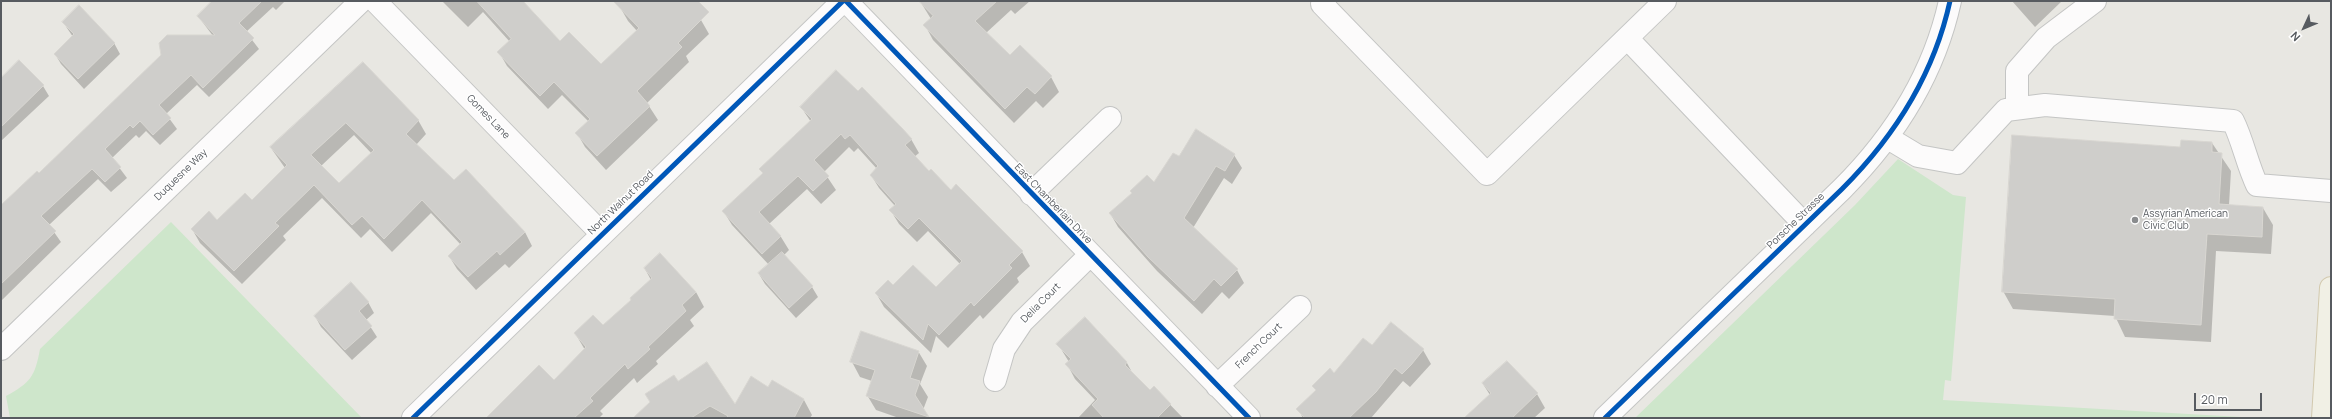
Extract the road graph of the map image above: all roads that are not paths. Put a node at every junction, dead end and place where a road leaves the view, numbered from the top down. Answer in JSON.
{"nodes":[{"id":1,"x":361,"y":1,"type":"edge"},
{"id":2,"x":375,"y":1,"type":"edge"},
{"id":3,"x":844,"y":1,"type":"edge"},
{"id":4,"x":1326,"y":1,"type":"edge"},
{"id":5,"x":1665,"y":1,"type":"edge"},
{"id":6,"x":1950,"y":1,"type":"edge"},
{"id":7,"x":2095,"y":1,"type":"edge"},
{"id":8,"x":1627,"y":38,"type":"junction"},
{"id":9,"x":2016,"y":108,"type":"junction"},
{"id":10,"x":1110,"y":118,"type":"dead end"},
{"id":11,"x":1888,"y":138,"type":"junction"},
{"id":12,"x":2331,"y":191,"type":"edge"},
{"id":13,"x":1031,"y":194,"type":"junction"},
{"id":14,"x":1805,"y":225,"type":"junction"},
{"id":15,"x":602,"y":234,"type":"junction"},
{"id":16,"x":1090,"y":255,"type":"junction"},
{"id":17,"x":2331,"y":288,"type":"edge"},
{"id":18,"x":1300,"y":307,"type":"dead end"},
{"id":19,"x":1,"y":349,"type":"edge"},
{"id":20,"x":995,"y":380,"type":"dead end"},
{"id":21,"x":1217,"y":386,"type":"junction"},
{"id":22,"x":413,"y":418,"type":"edge"},
{"id":23,"x":1249,"y":418,"type":"edge"},
{"id":24,"x":1605,"y":418,"type":"edge"},
{"id":25,"x":2322,"y":418,"type":"edge"}],
"edges":[{"from":1,"to":19,"type":"street","name":"Duquesne Way"},
{"from":2,"to":15,"type":"street","name":"Gomes Lane"},
{"from":3,"to":13,"type":"street","name":"East Chamberlain Drive"},
{"from":3,"to":15,"type":"street","name":"North Walnut Road"},
{"from":4,"to":8,"type":"street"},
{"from":5,"to":8,"type":"street"},
{"from":6,"to":11,"type":"street","name":"Porsche Strasse"},
{"from":7,"to":9,"type":"street"},
{"from":8,"to":14,"type":"street"},
{"from":9,"to":11,"type":"street"},
{"from":9,"to":12,"type":"street"},
{"from":10,"to":13,"type":"street"},
{"from":11,"to":14,"type":"street","name":"Porsche Strasse"},
{"from":13,"to":16,"type":"street","name":"East Chamberlain Drive"},
{"from":14,"to":24,"type":"street","name":"Porsche Strasse"},
{"from":15,"to":22,"type":"street","name":"North Walnut Road"},
{"from":16,"to":20,"type":"street","name":"Delia Court"},
{"from":16,"to":21,"type":"street","name":"East Chamberlain Drive"},
{"from":17,"to":25,"type":"main road"},
{"from":18,"to":21,"type":"street","name":"French Court"},
{"from":21,"to":23,"type":"street","name":"East Chamberlain Drive"}]}
